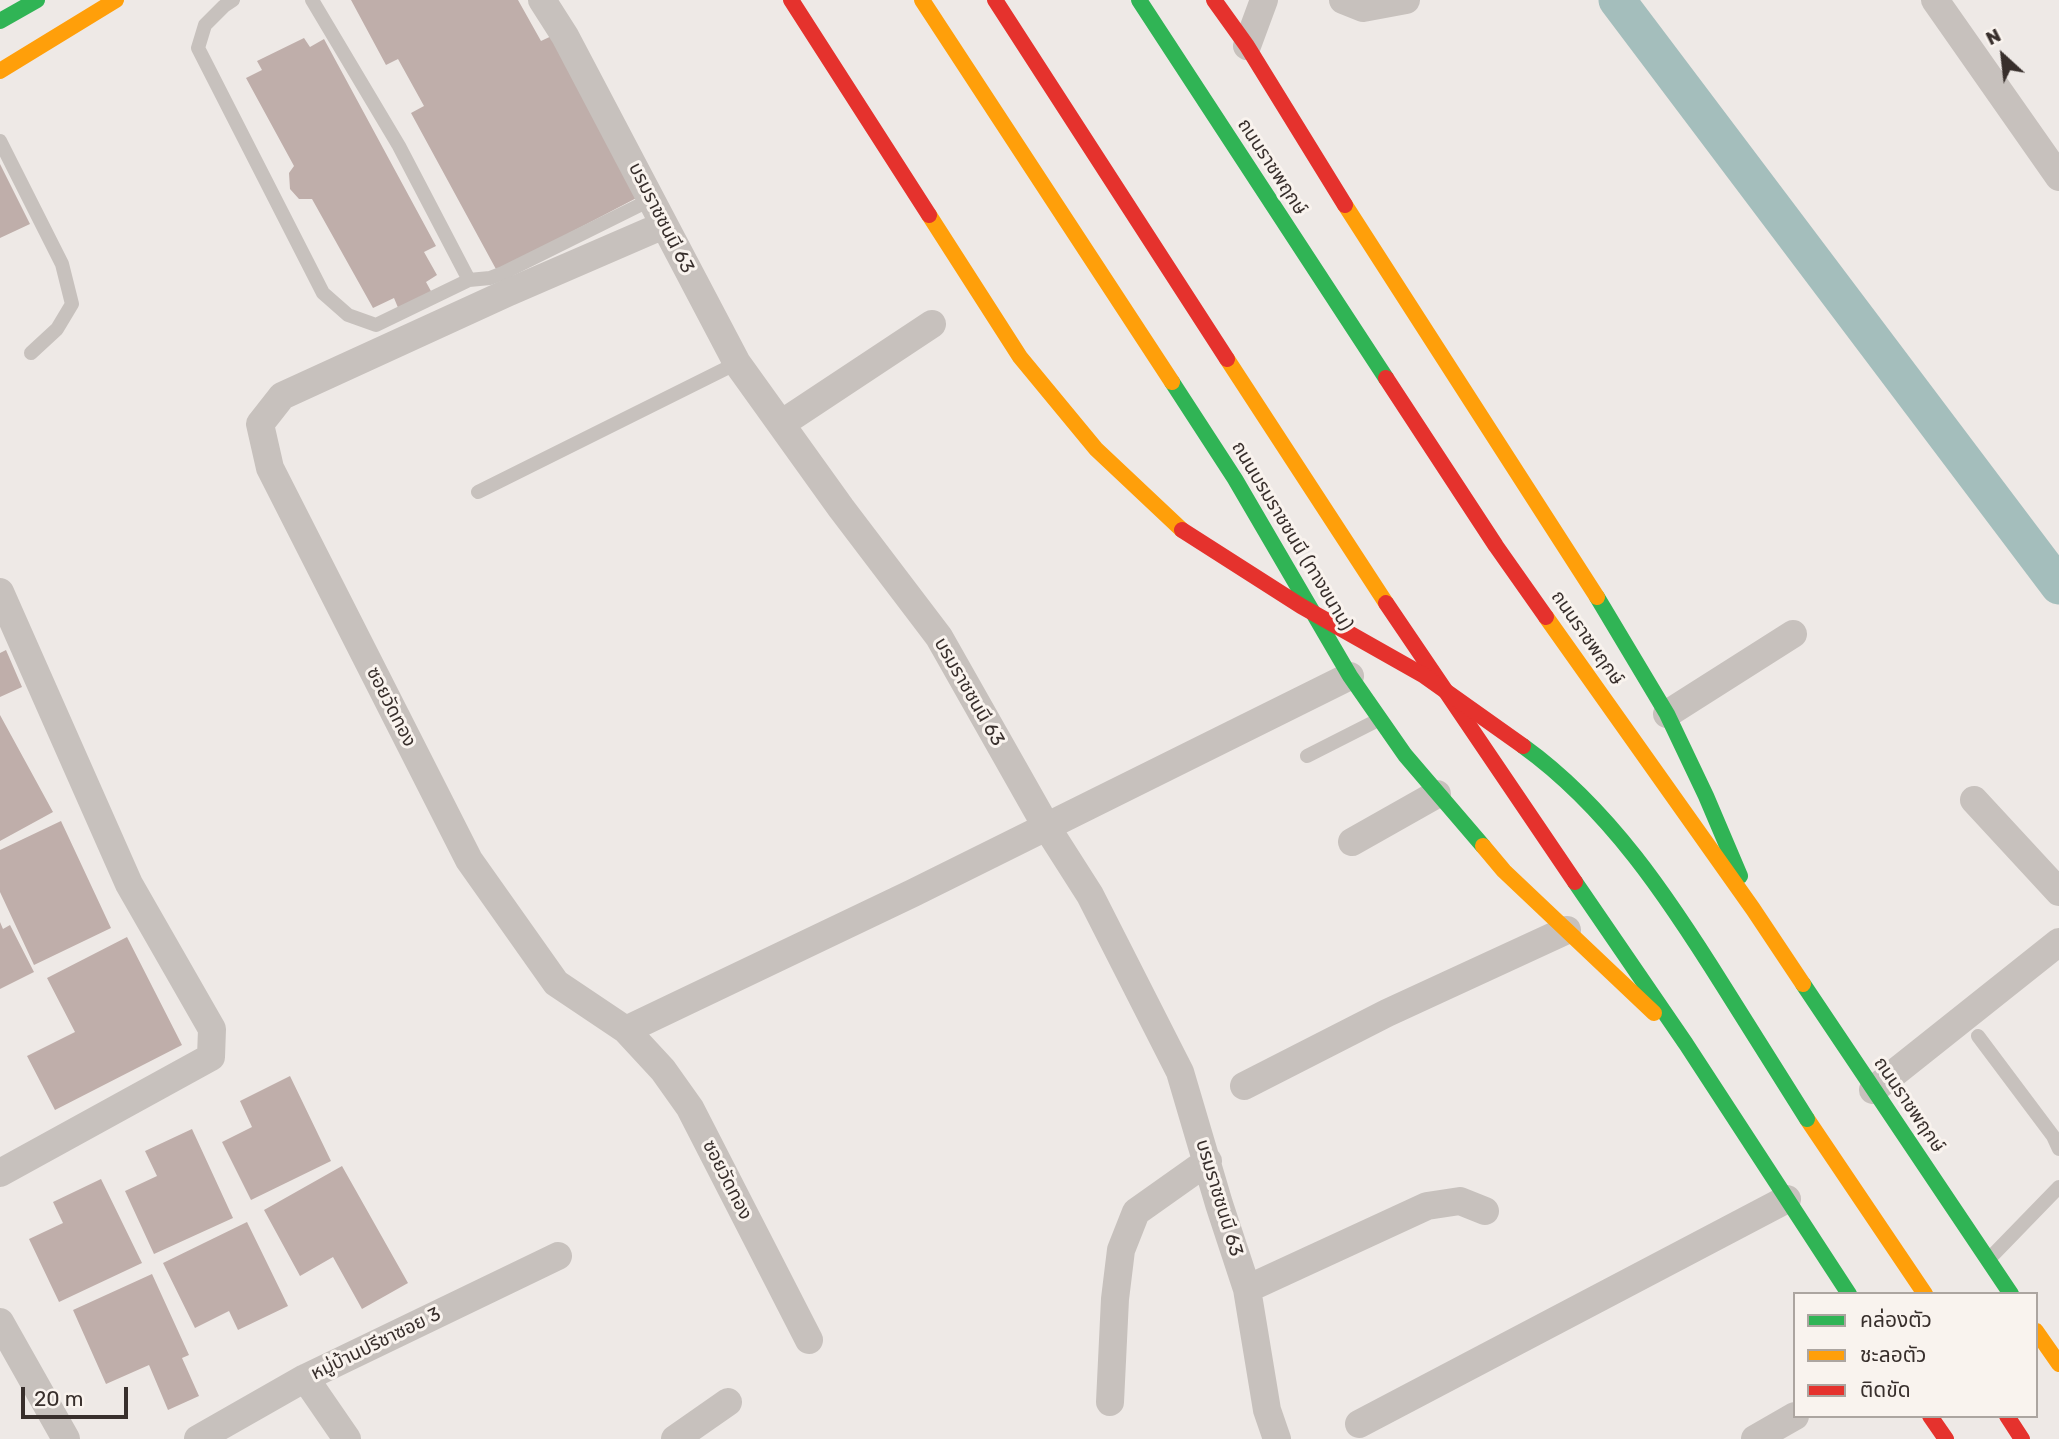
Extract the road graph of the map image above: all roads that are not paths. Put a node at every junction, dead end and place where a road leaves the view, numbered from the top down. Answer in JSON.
{"nodes":[{"id":1,"x":37,"y":0,"type":"edge"},
{"id":2,"x":116,"y":0,"type":"edge"},
{"id":3,"x":233,"y":0,"type":"edge"},
{"id":4,"x":312,"y":0,"type":"edge"},
{"id":5,"x":542,"y":0,"type":"edge"},
{"id":6,"x":791,"y":0,"type":"edge"},
{"id":7,"x":922,"y":0,"type":"edge"},
{"id":8,"x":995,"y":0,"type":"edge"},
{"id":9,"x":1139,"y":0,"type":"edge"},
{"id":10,"x":1214,"y":0,"type":"edge"},
{"id":11,"x":1264,"y":0,"type":"edge"},
{"id":12,"x":1343,"y":0,"type":"edge"},
{"id":13,"x":1406,"y":0,"type":"edge"},
{"id":14,"x":1935,"y":0,"type":"edge"},
{"id":15,"x":0,"y":21,"type":"edge"},
{"id":16,"x":1247,"y":46,"type":"junction"},
{"id":17,"x":0,"y":71,"type":"edge"},
{"id":18,"x":0,"y":141,"type":"edge"},
{"id":19,"x":2051,"y":148,"type":"edge"},
{"id":20,"x":2059,"y":177,"type":"edge"},
{"id":21,"x":652,"y":199,"type":"junction"},
{"id":22,"x":664,"y":225,"type":"junction"},
{"id":23,"x":469,"y":280,"type":"junction"},
{"id":24,"x":932,"y":324,"type":"dead end"},
{"id":25,"x":31,"y":353,"type":"dead end"},
{"id":26,"x":737,"y":363,"type":"junction"},
{"id":27,"x":781,"y":424,"type":"junction"},
{"id":28,"x":478,"y":492,"type":"dead end"},
{"id":29,"x":0,"y":592,"type":"edge"},
{"id":30,"x":1793,"y":634,"type":"dead end"},
{"id":31,"x":1350,"y":676,"type":"junction"},
{"id":32,"x":1667,"y":714,"type":"junction"},
{"id":33,"x":1379,"y":719,"type":"junction"},
{"id":34,"x":1307,"y":756,"type":"dead end"},
{"id":35,"x":1437,"y":794,"type":"junction"},
{"id":36,"x":1975,"y":800,"type":"dead end"},
{"id":37,"x":1046,"y":825,"type":"junction"},
{"id":38,"x":1352,"y":842,"type":"dead end"},
{"id":39,"x":2059,"y":892,"type":"edge"},
{"id":40,"x":1753,"y":909,"type":"junction"},
{"id":41,"x":1567,"y":930,"type":"junction"},
{"id":42,"x":2059,"y":942,"type":"edge"},
{"id":43,"x":626,"y":1030,"type":"junction"},
{"id":44,"x":1978,"y":1036,"type":"dead end"},
{"id":45,"x":1686,"y":1044,"type":"junction"},
{"id":46,"x":1244,"y":1086,"type":"dead end"},
{"id":47,"x":1873,"y":1090,"type":"junction"},
{"id":48,"x":2059,"y":1149,"type":"edge"},
{"id":49,"x":1208,"y":1161,"type":"junction"},
{"id":50,"x":0,"y":1173,"type":"edge"},
{"id":51,"x":2059,"y":1187,"type":"edge"},
{"id":52,"x":1787,"y":1199,"type":"junction"},
{"id":53,"x":1485,"y":1211,"type":"dead end"},
{"id":54,"x":558,"y":1256,"type":"dead end"},
{"id":55,"x":1988,"y":1260,"type":"junction"},
{"id":56,"x":1247,"y":1289,"type":"junction"},
{"id":57,"x":1848,"y":1292,"type":"edge"},
{"id":58,"x":1924,"y":1292,"type":"edge"},
{"id":59,"x":2010,"y":1292,"type":"edge"},
{"id":60,"x":0,"y":1322,"type":"edge"},
{"id":61,"x":2038,"y":1334,"type":"edge"},
{"id":62,"x":809,"y":1340,"type":"dead end"},
{"id":63,"x":2059,"y":1364,"type":"edge"},
{"id":64,"x":305,"y":1378,"type":"junction"},
{"id":65,"x":729,"y":1402,"type":"dead end"},
{"id":66,"x":1110,"y":1402,"type":"dead end"},
{"id":67,"x":1793,"y":1418,"type":"edge"},
{"id":68,"x":1931,"y":1418,"type":"edge"},
{"id":69,"x":2008,"y":1418,"type":"edge"},
{"id":70,"x":1359,"y":1424,"type":"dead end"},
{"id":71,"x":66,"y":1439,"type":"edge"},
{"id":72,"x":198,"y":1439,"type":"edge"},
{"id":73,"x":347,"y":1439,"type":"edge"},
{"id":74,"x":675,"y":1439,"type":"edge"},
{"id":75,"x":1278,"y":1439,"type":"edge"},
{"id":76,"x":1755,"y":1439,"type":"edge"},
{"id":77,"x":1946,"y":1439,"type":"edge"},
{"id":78,"x":2022,"y":1439,"type":"edge"}],
"edges":[{"from":1,"to":15,"type":"main road"},
{"from":2,"to":17,"type":"main road"},
{"from":3,"to":23,"type":"lane"},
{"from":4,"to":23,"type":"lane"},
{"from":5,"to":21,"type":"street","name":"บรมราชชนนี 63"},
{"from":6,"to":58,"type":"main road","bridge":true},
{"from":7,"to":31,"type":"main road","name":"ถนนบรมราชชนนี (ทางขนาน)"},
{"from":8,"to":45,"type":"main road"},
{"from":9,"to":40,"type":"main road","name":"ถนนราชพฤกษ์"},
{"from":10,"to":16,"type":"main road"},
{"from":11,"to":16,"type":"street"},
{"from":12,"to":13,"type":"street"},
{"from":14,"to":19,"type":"street"},
{"from":16,"to":32,"type":"main road"},
{"from":18,"to":25,"type":"lane"},
{"from":19,"to":20,"type":"street"},
{"from":21,"to":22,"type":"street","name":"บรมราชชนนี 63"},
{"from":21,"to":23,"type":"lane"},
{"from":22,"to":26,"type":"street","name":"บรมราชชนนี 63"},
{"from":22,"to":43,"type":"street","name":"ซอยวัดทอง"},
{"from":24,"to":27,"type":"street"},
{"from":26,"to":27,"type":"street","name":"บรมราชชนนี 63"},
{"from":26,"to":28,"type":"lane"},
{"from":27,"to":37,"type":"street","name":"บรมราชชนนี 63"},
{"from":29,"to":50,"type":"street"},
{"from":30,"to":32,"type":"street"},
{"from":31,"to":33,"type":"main road","name":"ถนนบรมราชชนนี (ทางขนาน)"},
{"from":31,"to":37,"type":"street"},
{"from":32,"to":40,"type":"main road"},
{"from":33,"to":34,"type":"lane"},
{"from":33,"to":35,"type":"main road","name":"ถนนบรมราชชนนี (ทางขนาน)"},
{"from":35,"to":38,"type":"street"},
{"from":35,"to":41,"type":"main road","name":"ถนนบรมราชชนนี (ทางขนาน)"},
{"from":36,"to":39,"type":"street"},
{"from":37,"to":43,"type":"street"},
{"from":37,"to":49,"type":"street","name":"บรมราชชนนี 63"},
{"from":40,"to":47,"type":"main road","name":"ถนนราชพฤกษ์"},
{"from":41,"to":45,"type":"main road","name":"ถนนบรมราชชนนี (ทางขนาน)"},
{"from":41,"to":46,"type":"street"},
{"from":42,"to":47,"type":"street"},
{"from":43,"to":62,"type":"street","name":"ซอยวัดทอง"},
{"from":44,"to":48,"type":"lane"},
{"from":45,"to":52,"type":"main road"},
{"from":47,"to":55,"type":"main road","name":"ถนนราชพฤกษ์"},
{"from":49,"to":56,"type":"street","name":"บรมราชชนนี 63"},
{"from":49,"to":66,"type":"street"},
{"from":51,"to":55,"type":"lane"},
{"from":52,"to":57,"type":"main road"},
{"from":52,"to":70,"type":"street"},
{"from":53,"to":56,"type":"street"},
{"from":54,"to":64,"type":"street","name":"หมู่บ้านปรีชาซอย 3"},
{"from":55,"to":59,"type":"main road","name":"ถนนราชพฤกษ์"},
{"from":56,"to":75,"type":"street","name":"บรมราชชนนี 63"},
{"from":60,"to":71,"type":"street"},
{"from":61,"to":63,"type":"main road"},
{"from":64,"to":72,"type":"street","name":"หมู่บ้านปรีชาซอย 3"},
{"from":64,"to":73,"type":"street"},
{"from":65,"to":74,"type":"street"},
{"from":67,"to":76,"type":"street"},
{"from":68,"to":77,"type":"main road"},
{"from":69,"to":78,"type":"main road"}]}
